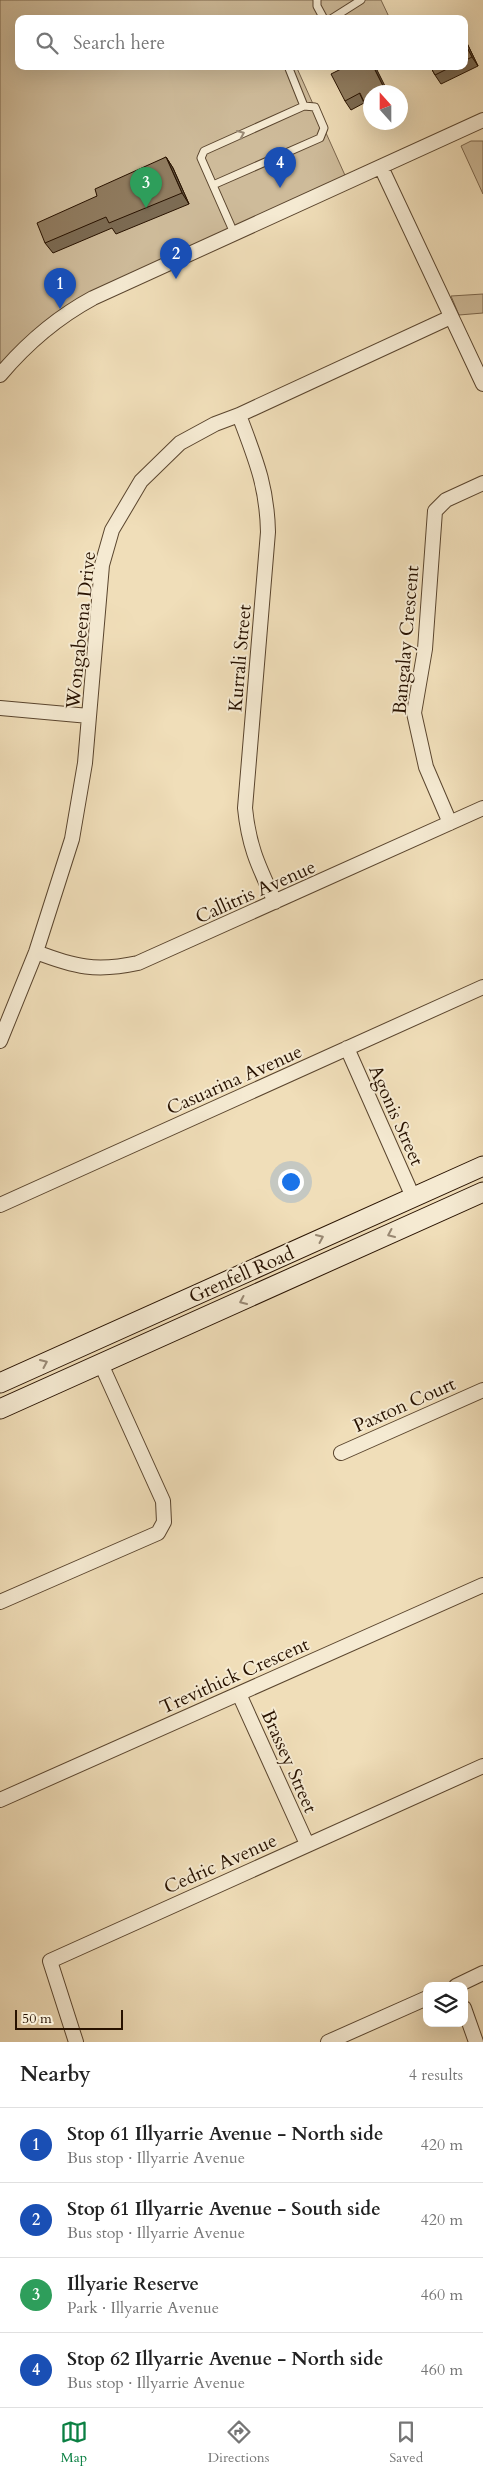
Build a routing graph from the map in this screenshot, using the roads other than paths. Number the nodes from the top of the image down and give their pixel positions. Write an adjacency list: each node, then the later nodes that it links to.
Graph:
1 (317, 0): 3 (lane)
2 (361, 0): 4 (lane)
3 (322, 15)
4 (337, 15)
5 (290, 70): 6 (lane)
6 (304, 106): 9 (lane, one-way to 6); 9 (lane)
7 (483, 120): 8 (street)
8 (381, 166): 10 (street); 11 (street)
9 (213, 185): 10 (lane)
10 (234, 233): 12 (street)
11 (451, 317): 13 (street); 14 (street, Wongabeena Drive)
12 (0, 375)
13 (483, 384)
14 (239, 415): 17 (street, Wongabeena Drive); 20 (street, Kurrali Street)
15 (483, 483): 19 (street, Bangalay Crescent)
16 (0, 708): 17 (street)
17 (89, 716): 21 (street, Wongabeena Drive)
18 (483, 808): 19 (street, Callitris Avenue)
19 (450, 823): 20 (street, Callitris Avenue)
20 (275, 902): 21 (street, Callitris Avenue)
21 (36, 952): 23 (street, Wongabeena Drive)
22 (483, 987): 24 (street, Casuarina Avenue)
23 (0, 1041)
24 (348, 1048): 27 (street, Agonis Street); 28 (street, Casuarina Avenue)
25 (483, 1166): 27 (main road, Grenfell Road)
26 (483, 1192): 29 (main road, Grenfell Road)
27 (413, 1197): 29 (main road); 30 (main road, Grenfell Road, one-way to 27)
28 (0, 1205)
29 (423, 1220): 31 (main road, Grenfell Road, one-way to 31)
30 (91, 1342): 31 (main road); 32 (main road, Grenfell Road, one-way to 30)
31 (101, 1364): 34 (main road, Grenfell Road); 37 (street)
32 (0, 1382)
33 (483, 1390): 35 (street, Paxton Court)
34 (0, 1409)
35 (341, 1453)
36 (483, 1585): 38 (street, Trevithick Crescent)
37 (0, 1602)
38 (239, 1694): 40 (street, Trevithick Crescent); 41 (street, Brassey Street)
39 (483, 1766): 41 (street, Cedric Avenue)
40 (0, 1800)
41 (307, 1844): 46 (street, Cedric Avenue)
42 (483, 1973): 43 (street)
43 (464, 1982)
44 (423, 2000): 47 (street)
45 (468, 2019): 48 (street)
46 (76, 2042)
47 (328, 2042)
48 (476, 2042)

